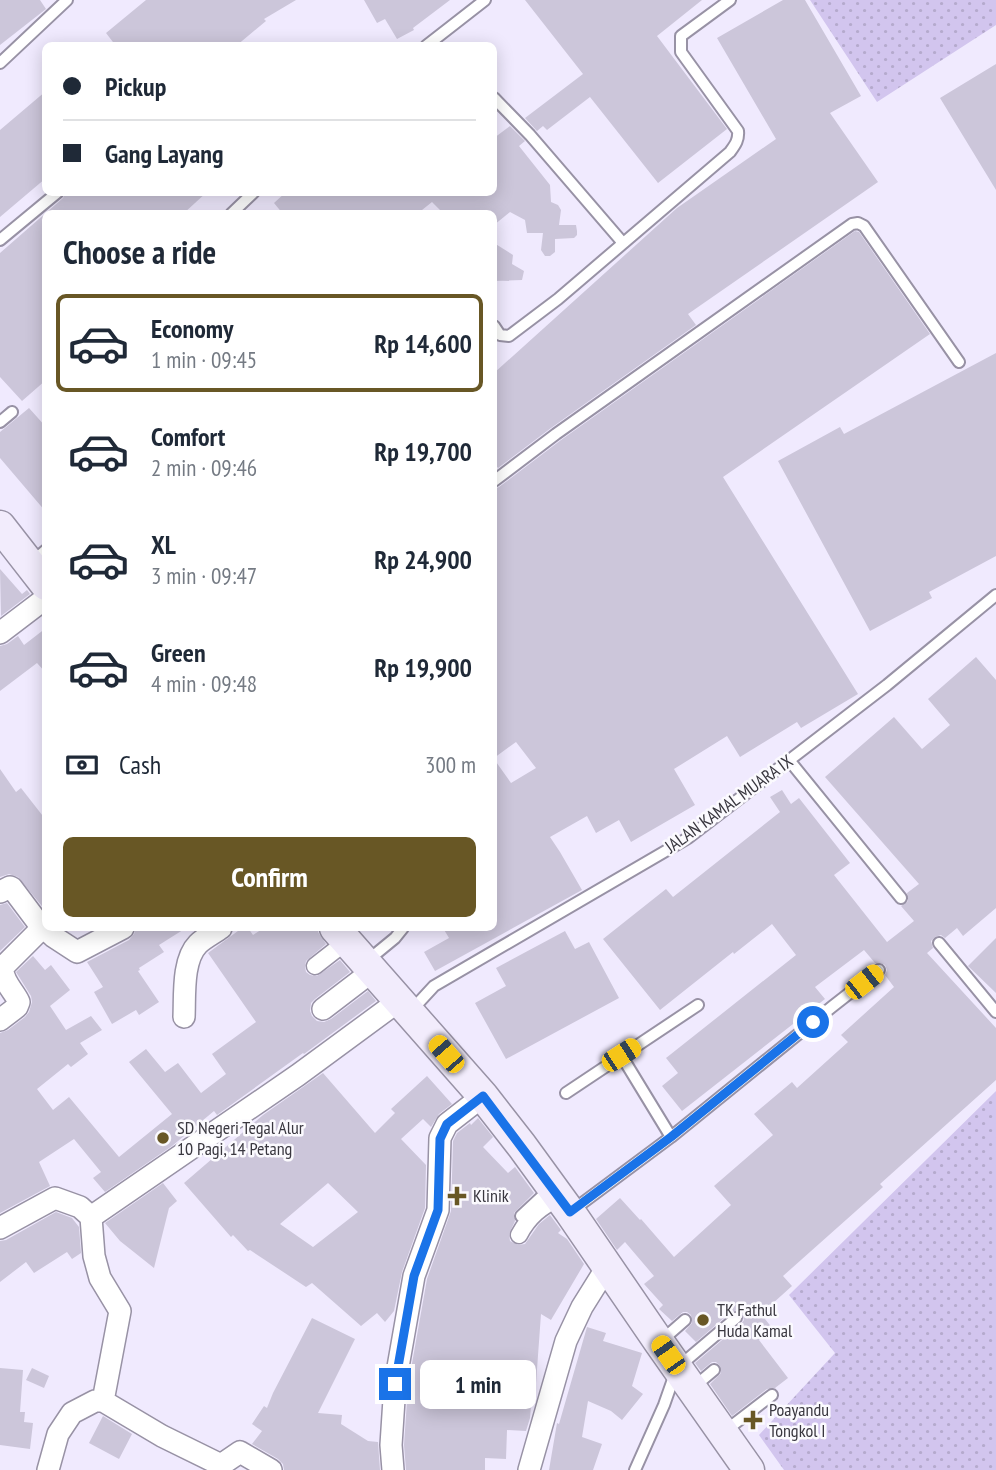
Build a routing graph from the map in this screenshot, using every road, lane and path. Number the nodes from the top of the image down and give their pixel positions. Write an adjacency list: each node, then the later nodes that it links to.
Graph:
1 (67, 0): 5 (lane)
2 (485, 0): 4 (lane)
3 (730, 0): 11 (lane)
4 (442, 41)
5 (0, 63)
6 (497, 101): 11 (lane)
7 (53, 196): 10 (lane)
8 (250, 196): 9 (lane)
9 (235, 210)
10 (0, 240)
11 (623, 243): 12 (lane)
12 (497, 330)
13 (959, 362): 16 (lane)
14 (12, 412): 15 (lane)
15 (0, 422)
16 (497, 479)
17 (0, 526): 18 (main road)
18 (40, 567)
19 (996, 595): 22 (lane, JALAN KAMAL MUARA IX)
20 (42, 601): 21 (street)
21 (0, 633)
22 (789, 761): 24 (lane); 36 (lane, JALAN KAMAL MUARA IX)
23 (0, 892): 25 (street)
24 (901, 898)
25 (42, 926)
26 (42, 928): 40 (street)
27 (47, 931): 28 (street)
28 (117, 931)
29 (217, 931): 39 (street)
30 (401, 931): 32 (lane)
31 (939, 943): 38 (lane)
32 (356, 950): 33 (street); 36 (main road); 37 (street)
33 (315, 966)
34 (879, 970): 44 (lane)
35 (698, 1005): 41 (lane)
36 (405, 1006): 43 (main road); 47 (street)
37 (323, 1009)
38 (996, 1012)
39 (184, 1017)
40 (0, 1020)
41 (621, 1055): 42 (lane); 44 (lane)
42 (566, 1093)
43 (483, 1096): 45 (main road); 60 (street)
44 (671, 1137): 45 (lane)
45 (561, 1198): 46 (lane); 49 (street); 50 (main road)
46 (521, 1216)
47 (91, 1217): 48 (street); 56 (street)
48 (0, 1228)
49 (519, 1235)
50 (607, 1267): 53 (main road); 61 (street)
51 (736, 1318): 54 (lane)
52 (685, 1320): 53 (lane)
53 (659, 1342): 54 (main road)
54 (694, 1376): 57 (main road); 62 (lane)
55 (772, 1395): 57 (lane)
56 (103, 1401): 58 (street); 59 (street)
57 (723, 1432): 63 (main road)
58 (48, 1470)
59 (271, 1470)
60 (393, 1470)
61 (529, 1470)
62 (635, 1470)
63 (749, 1470)

